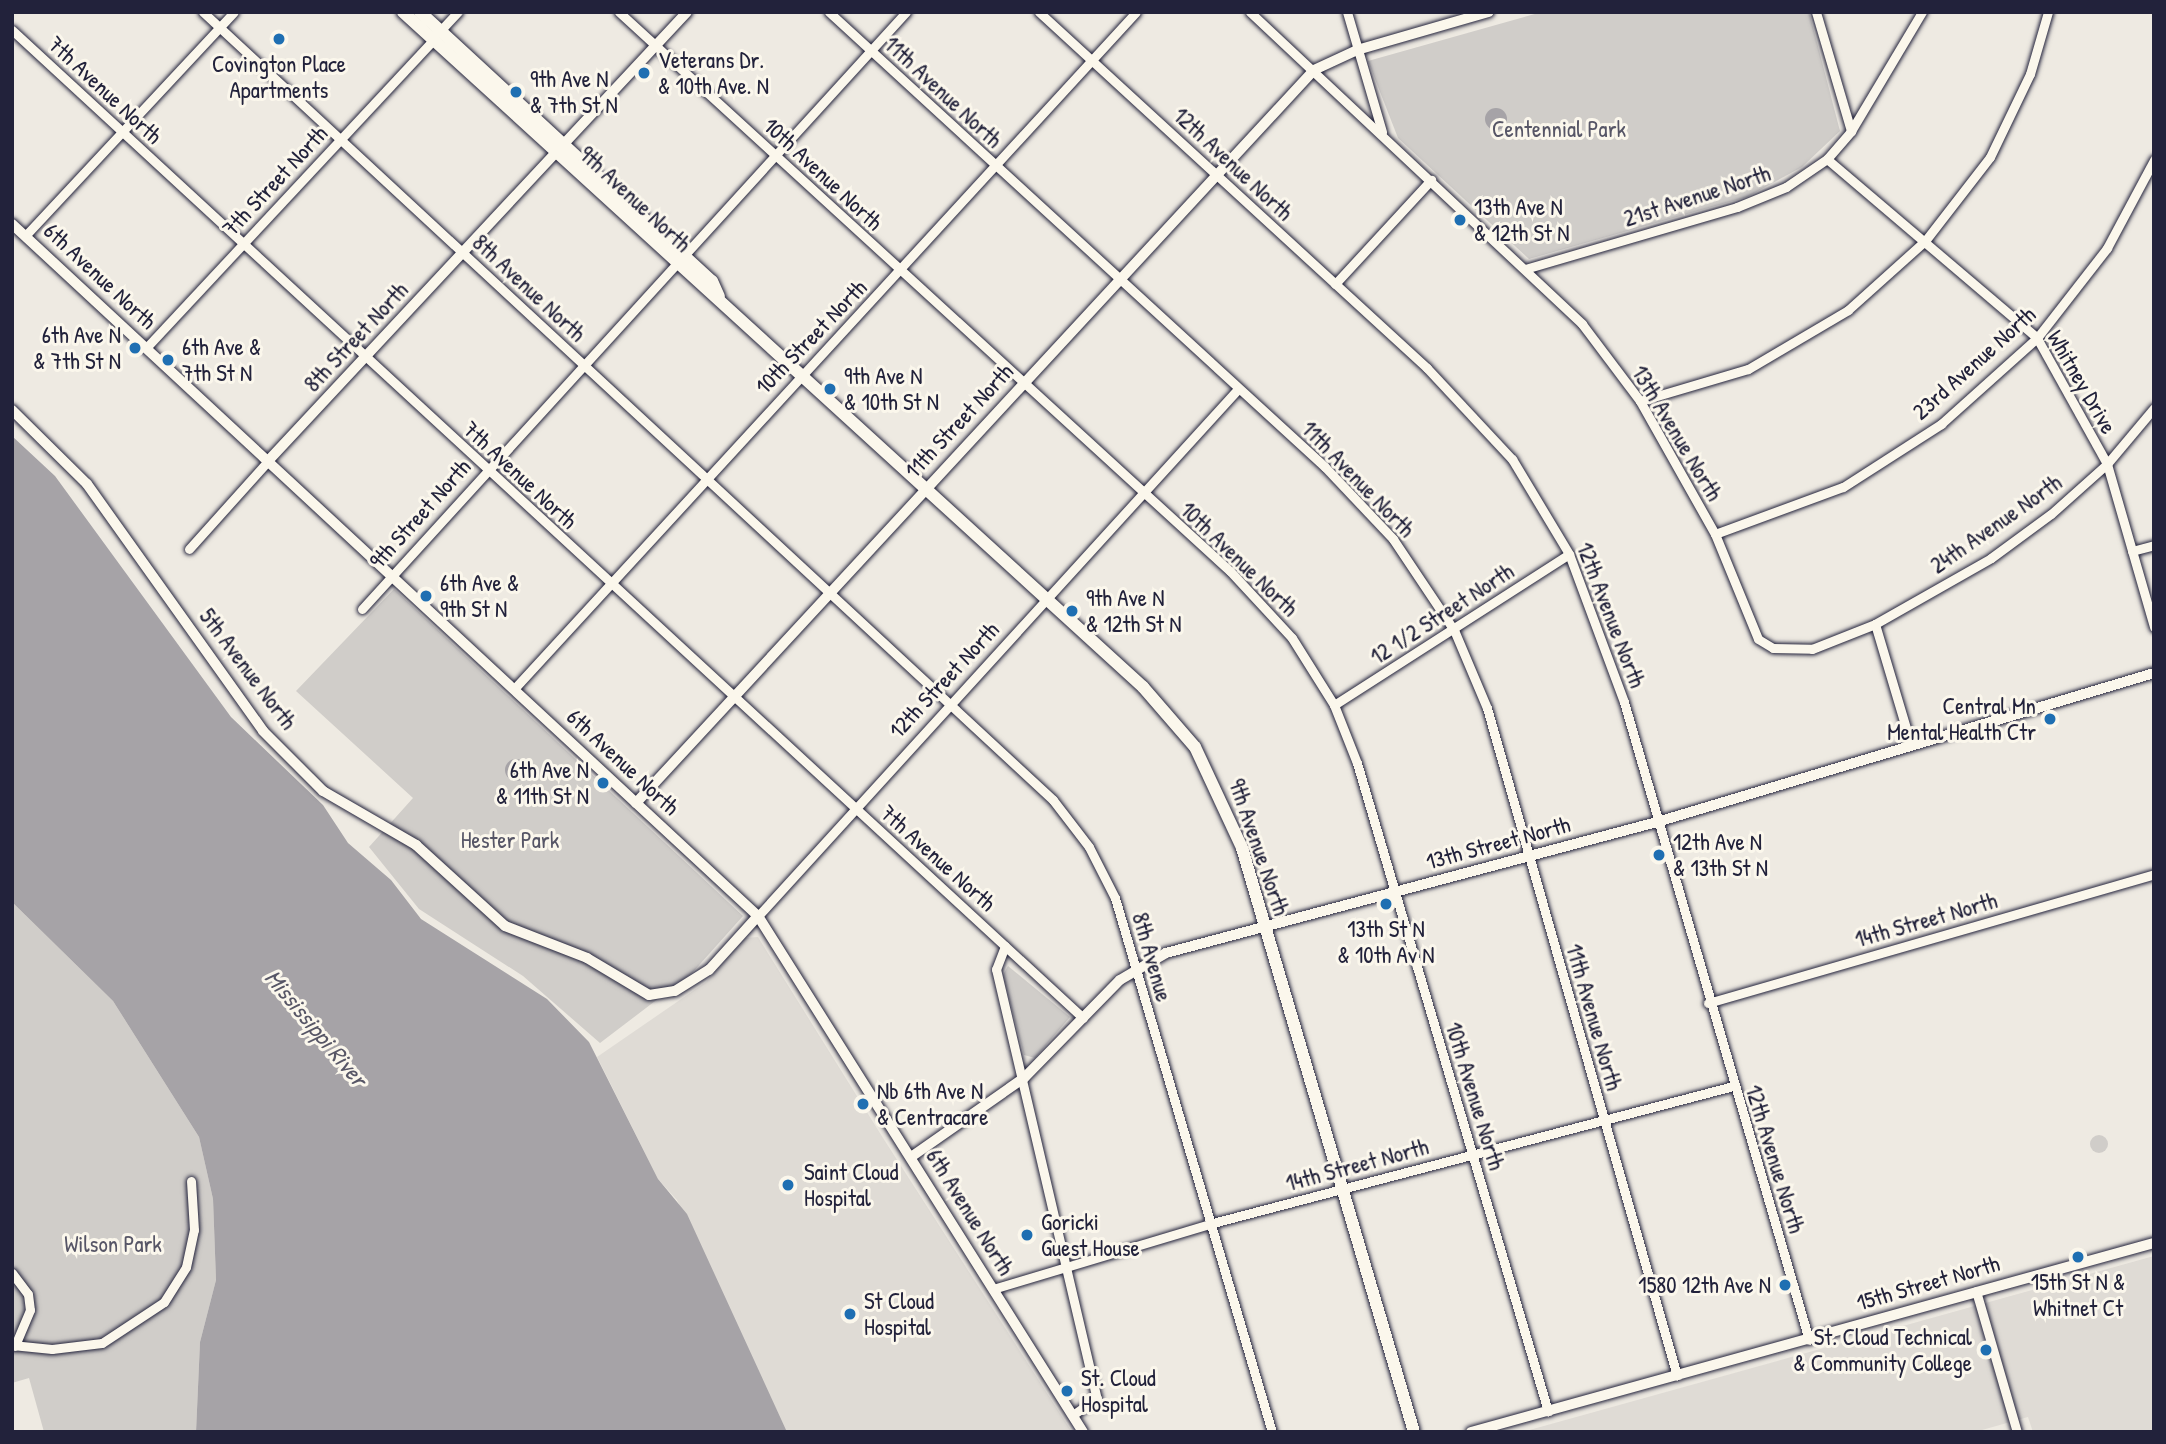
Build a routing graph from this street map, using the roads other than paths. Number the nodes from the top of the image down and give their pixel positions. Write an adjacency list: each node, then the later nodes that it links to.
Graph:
1 (204, 12): 18 (street, 8th Avenue North)
2 (234, 12): 18 (street)
3 (403, 12): 20 (main road, 9th Avenue North)
4 (420, 12): 20 (main road, 9th Avenue North)
5 (458, 12): 20 (street, 7th Street North)
6 (619, 12): 21 (street, 10th Avenue North)
7 (687, 12): 21 (street, 8th Street North)
8 (830, 12): 22 (street, 11th Avenue North)
9 (906, 12): 22 (street, 9th Street North)
10 (1039, 12): 24 (street, 12th Avenue North)
11 (1136, 12): 24 (street, 10th Street North)
12 (1250, 12): 25 (street, 13th Avenue North)
13 (1347, 12): 23 (street)
14 (1489, 12): 23 (street)
15 (1816, 12): 26 (street)
16 (1922, 12): 26 (street, 21st Avenue North)
17 (2048, 12): 39 (street)
18 (220, 27): 27 (street); 29 (street, 8th Avenue North)
19 (12, 30): 27 (street, 7th Avenue North)
20 (436, 35): 29 (street, 7th Street North); 30 (main road, 9th Avenue North)
21 (656, 46): 30 (street, 8th Street North); 31 (street, 10th Avenue North)
22 (871, 50): 31 (street, 9th Street North); 34 (street, 11th Avenue North)
23 (1357, 50): 25 (street); 28 (street)
24 (1092, 61): 34 (street, 10th Street North); 35 (street, 12th Avenue North)
25 (1314, 70): 28 (street, 13th Avenue North); 35 (street, 11th Street North)
26 (1851, 131): 32 (street, 21st Avenue North)
27 (122, 132): 38 (street); 40 (street, 7th Avenue North)
28 (1382, 134): 36 (street, 13th Avenue North)
29 (340, 139): 40 (street, 7th Street North); 41 (street, 8th Avenue North)
30 (559, 149): 41 (street, 8th Street North); 42 (main road, 9th Avenue North)
31 (777, 158): 42 (street, 9th Street North); 44 (street, 10th Avenue North)
32 (1827, 159): 39 (street, Whitney Drive); 43 (street, 21st Avenue North)
33 (2154, 160): 47 (street, 23rd Avenue North)
34 (996, 167): 44 (street, 10th Street North); 45 (street, 11th Avenue North)
35 (1216, 175): 45 (street, 11th Street North); 46 (street, 12th Avenue North)
36 (1431, 180): 43 (street, 13th Avenue North); 46 (street)
37 (12, 224): 38 (street, 6th Avenue North)
38 (25, 236): 48 (street, 6th Avenue North)
39 (1925, 241): 47 (street, Whitney Drive); 54 (street)
40 (243, 244): 48 (street, 7th Street North); 49 (street, 7th Avenue North)
41 (463, 253): 49 (street, 8th Street North); 50 (street, 8th Avenue North)
42 (679, 260): 50 (street, 9th Street North); 51 (main road, 9th Avenue North)
43 (1525, 269): 54 (street, 13th Avenue North)
44 (900, 271): 51 (street, 10th Street North); 52 (street, 10th Avenue North)
45 (1120, 280): 52 (street, 11th Street North); 53 (street, 11th Avenue North)
46 (1335, 284): 67 (street, 12th Avenue North)
47 (2037, 338): 58 (street, Whitney Drive); 63 (street, 23rd Avenue North)
48 (146, 348): 57 (street, 6th Avenue North)
49 (365, 358): 57 (street, 8th Street North); 59 (street, 7th Avenue North)
50 (584, 366): 59 (street, 9th Street North); 60 (street, 8th Avenue North)
51 (802, 372): 60 (street, 10th Street North); 61 (main road, 9th Avenue North)
52 (1023, 384): 61 (street, 11th Street North); 62 (street, 10th Avenue North)
53 (1238, 389): 62 (street, 12th Street North); 75 (street, 11th Avenue North)
54 (1640, 401): 63 (street, 13th Avenue North)
55 (2154, 408): 58 (street, 24th Avenue North)
56 (12, 410): 92 (street, 5th Avenue North)
57 (268, 461): 65 (street, 8th Street North); 68 (street, 6th Avenue North)
58 (2106, 464): 66 (street, Whitney Drive); 73 (street, 24th Avenue North)
59 (486, 470): 68 (street, 9th Street North); 69 (street, 7th Avenue North)
60 (706, 478): 69 (street, 10th Street North); 70 (street, 8th Avenue North)
61 (926, 488): 70 (street, 11th Street North); 71 (main road, 9th Avenue North)
62 (1144, 497): 71 (street, 12th Street North); 80 (street, 10th Avenue North)
63 (1715, 534): 73 (street, 13th Avenue North)
64 (2154, 545): 66 (street)
65 (189, 549)
66 (2132, 551): 74 (street, Whitney Drive)
67 (1569, 554): 75 (street, 12 1/2 Street North); 84 (street, 12th Avenue North)
68 (390, 575): 72 (street, 9th Street North); 77 (street, 6th Avenue North)
69 (609, 584): 77 (street, 10th Street North); 78 (street, 7th Avenue North)
70 (829, 592): 78 (street, 11th Street North); 79 (street, 8th Avenue)
71 (1049, 600): 79 (street, 12th Street North); 89 (main road, 9th Avenue North)
72 (362, 609)
73 (1875, 624): 81 (street)
74 (2154, 627)
75 (1454, 630): 80 (street, 12 1/2 Street North); 85 (street, 11th Avenue North)
76 (2154, 673): 81 (street, 13th Street North)
77 (514, 689): 82 (street, 6th Avenue North)
78 (733, 698): 82 (street, 11th Street North); 83 (street, 7th Avenue North)
79 (951, 705): 83 (street, 12th Street North); 91 (street, 8th Avenue)
80 (1334, 705): 87 (street, 10th Avenue North)
81 (1910, 745): 84 (street, 13th Street North)
82 (636, 803): 88 (street, 6th Avenue North)
83 (853, 807): 88 (street, 12th Street North); 90 (street, 7th Avenue North)
84 (1657, 822): 85 (street, 13th Street North); 93 (street, 12th Avenue North)
85 (1529, 857): 87 (street, 13th Street North); 97 (street, 11th Avenue North)
86 (2154, 874): 93 (street, 14th Street North)
87 (1392, 892): 89 (street, 13th Street North); 98 (street, 10th Avenue North)
88 (758, 916): 92 (street, 12th Street North); 99 (street, 6th Avenue North)
89 (1264, 926): 91 (street, 13th Street North); 101 (main road, 9th Avenue North)
90 (1005, 946): 94 (street, 7th Avenue North); 95 (street)
91 (1135, 968): 94 (street, 13th Street North); 102 (street, 8th Avenue)
92 (675, 991)
93 (1708, 1003): 96 (street, 12th Avenue North)
94 (1083, 1018): 95 (street, 13th Street North)
95 (1024, 1078): 99 (street, 13th Street North); 104 (street)
96 (1733, 1086): 97 (street, 14th Street North); 108 (street, 12th Avenue North)
97 (1603, 1121): 98 (street, 14th Street North); 110 (street, 11th Avenue North)
98 (1473, 1154): 101 (street, 14th Street North); 111 (street, 10th Avenue North)
99 (911, 1157): 106 (street, 6th Avenue North)
100 (191, 1181): 109 (street)
101 (1342, 1190): 102 (street, 14th Street North); 115 (main road, 9th Avenue North)
102 (1209, 1224): 104 (street, 14th Street North); 114 (street, 8th Avenue)
103 (2154, 1243): 107 (street, 15th Street North)
104 (1066, 1267): 106 (street, 14th Street North); 112 (street)
105 (12, 1273): 109 (street)
106 (993, 1289): 112 (street, 6th Avenue North)
107 (1976, 1291): 108 (street, 15th Street North); 117 (street)
108 (1809, 1340): 110 (street, 15th Street North)
109 (14, 1345)
110 (1677, 1376): 111 (street, 15th Street North)
111 (1548, 1411): 116 (street, 15th Street North)
112 (1073, 1415): 113 (street, 6th Avenue North)
113 (1083, 1432)
114 (1272, 1432)
115 (1413, 1432)
116 (1471, 1432)
117 (2017, 1432)

